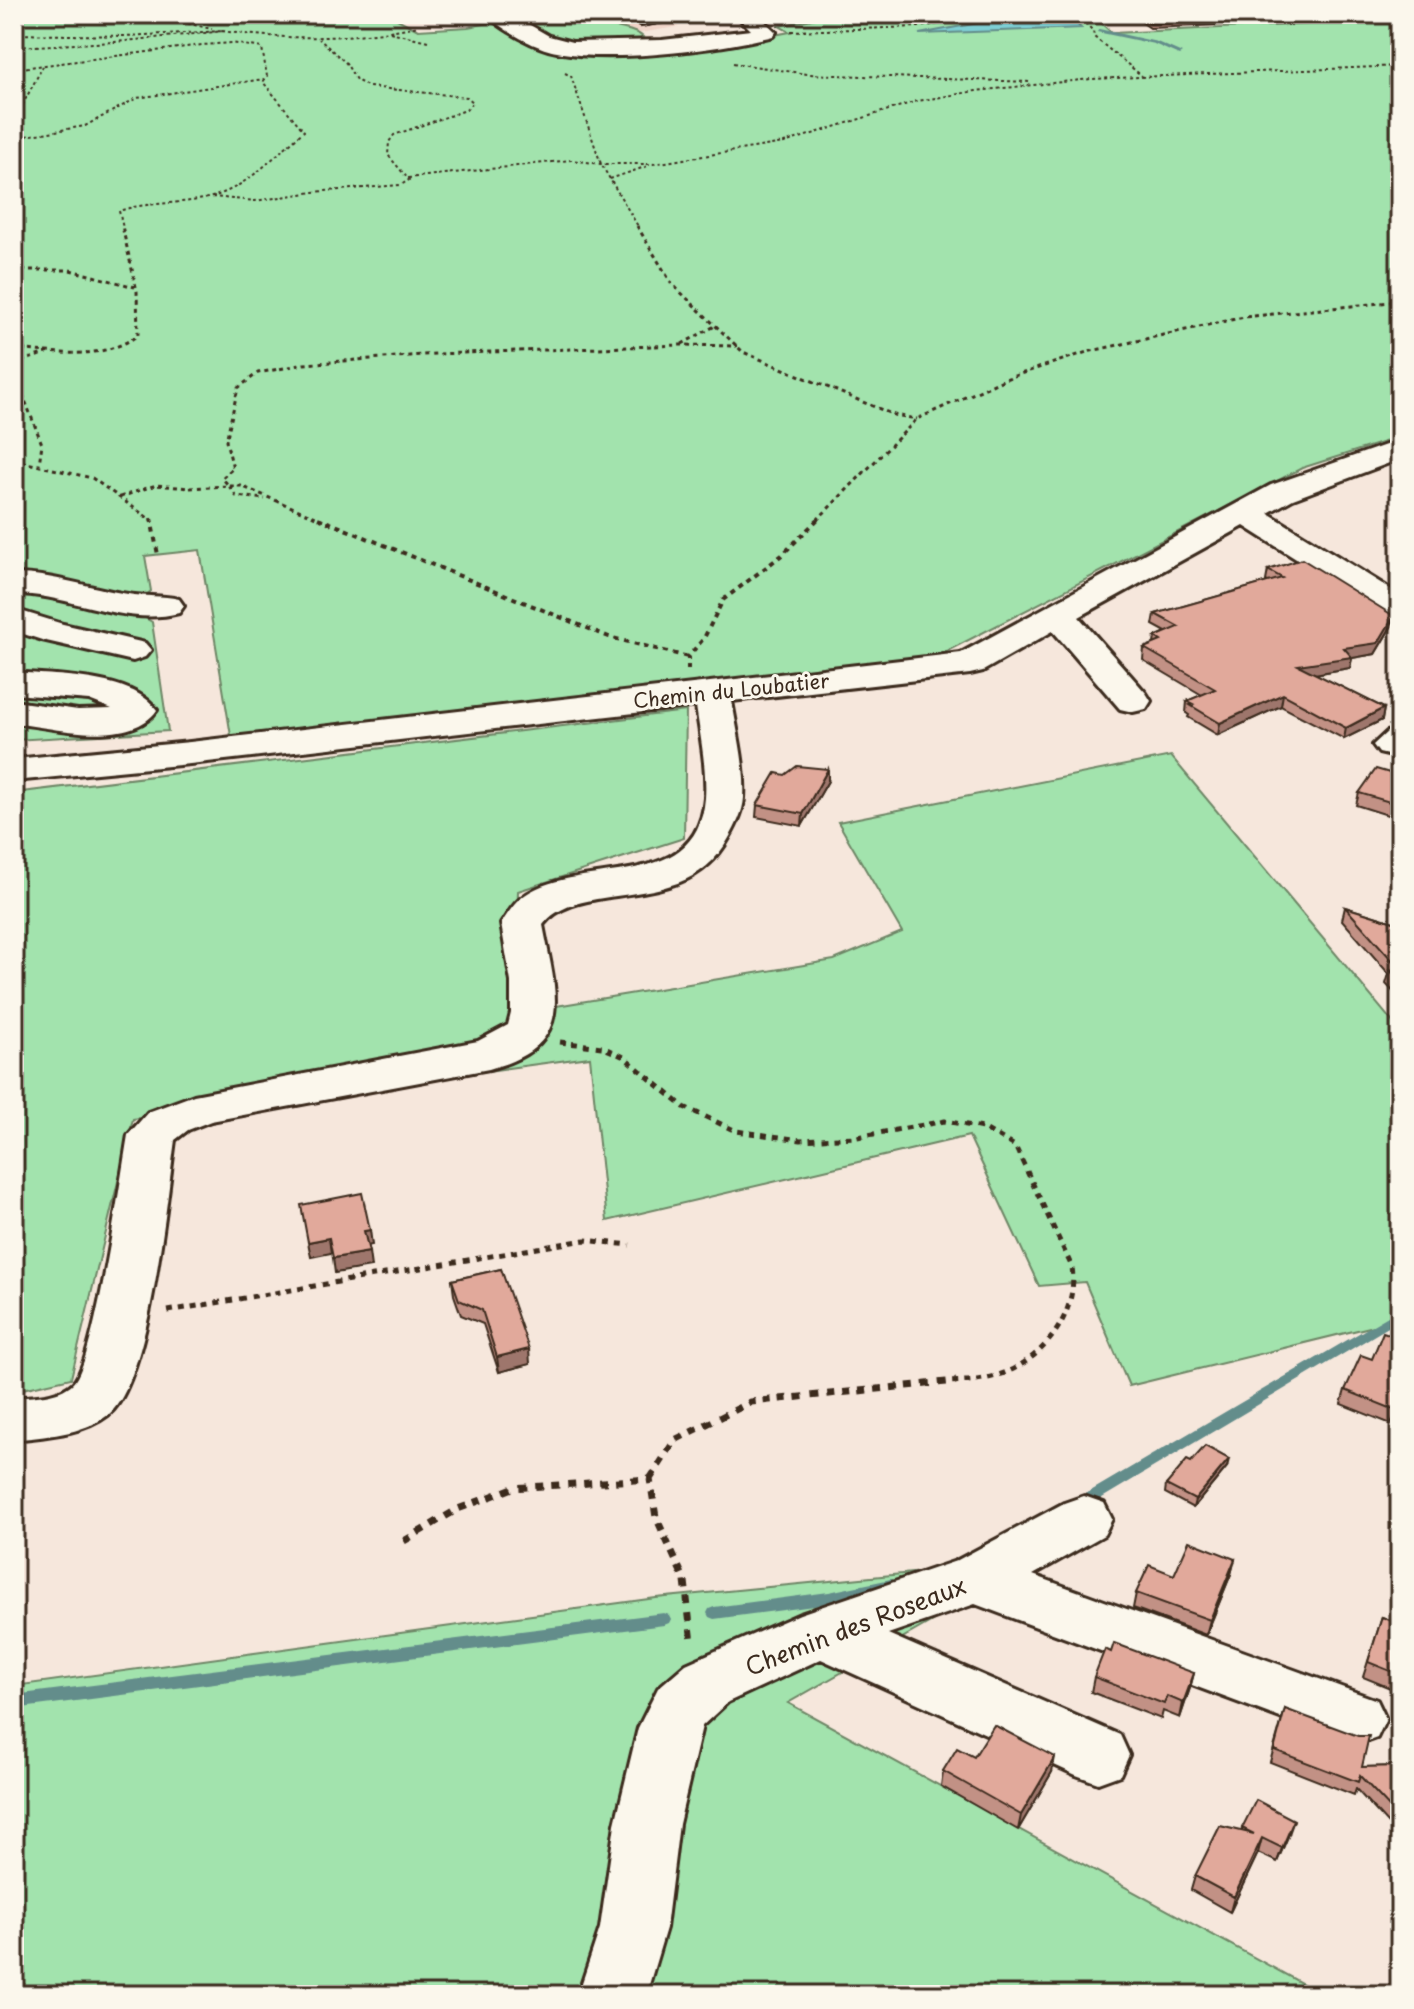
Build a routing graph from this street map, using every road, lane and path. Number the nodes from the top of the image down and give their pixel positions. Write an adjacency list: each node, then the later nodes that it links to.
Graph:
1 (147, 14): 8 (path)
2 (497, 14): 11 (street)
3 (998, 14): 5 (path)
4 (1077, 14): 19 (path)
5 (754, 21): 7 (street); 11 (street)
6 (418, 26): 9 (path)
7 (699, 27)
8 (224, 31): 10 (path); 12 (path); 14 (path)
9 (390, 32): 12 (path); 13 (path)
10 (14, 34)
11 (740, 38): 21 (path)
12 (319, 39): 26 (path)
13 (428, 41)
14 (14, 47)
15 (43, 65): 17 (path); 20 (path); 22 (path)
16 (1400, 66): 19 (path)
17 (14, 69)
18 (558, 69): 24 (path)
19 (1144, 76): 21 (path)
20 (265, 79): 23 (path); 28 (path)
21 (1043, 84): 25 (path)
22 (14, 121)
23 (14, 138)
24 (601, 164): 25 (path); 26 (path); 27 (path)
25 (653, 164): 27 (path)
26 (408, 178): 28 (path)
27 (610, 179): 32 (path)
28 (207, 196): 30 (path)
29 (14, 270): 30 (path)
30 (135, 287): 36 (path)
31 (1400, 301): 39 (path)
32 (715, 326): 33 (path); 34 (path)
33 (681, 345): 34 (path); 43 (path)
34 (737, 346): 39 (path)
35 (14, 349): 36 (path)
36 (53, 350): 37 (path)
37 (14, 364)
38 (14, 372): 42 (path)
39 (917, 419): 56 (path)
40 (1400, 449): 48 (street, Chemin du Loubatier)
41 (14, 460): 42 (path)
42 (39, 464): 46 (path)
43 (222, 478): 44 (path); 45 (path)
44 (210, 485): 45 (path); 46 (path)
45 (229, 486): 47 (path); 47 (path)
46 (119, 497): 49 (path)
47 (270, 499): 56 (path)
48 (1245, 512): 52 (street); 53 (street, Chemin du Loubatier)
49 (158, 555)
50 (14, 584): 51 (street)
51 (167, 606)
52 (1400, 610)
53 (1057, 614): 56 (street, Chemin du Loubatier); 58 (street)
54 (14, 619): 55 (street)
55 (14, 655)
56 (696, 681): 60 (street, Chemin du Loubatier); 61 (street)
57 (14, 683): 59 (street)
58 (1133, 701)
59 (14, 712)
60 (14, 770)
61 (523, 1036): 63 (street); 65 (path)
62 (630, 1245): 63 (path)
63 (119, 1319): 64 (street)
64 (14, 1419)
65 (650, 1479): 67 (path); 70 (path)
66 (1084, 1519): 68 (street, Chemin des Roseaux)
67 (404, 1541)
68 (976, 1579): 69 (street, Chemin des Roseaux); 71 (street)
69 (821, 1632): 70 (street, Chemin des Roseaux); 72 (street)
70 (680, 1707): 73 (street, Chemin des Roseaux)
71 (1355, 1719)
72 (1098, 1755)
73 (612, 1995)

